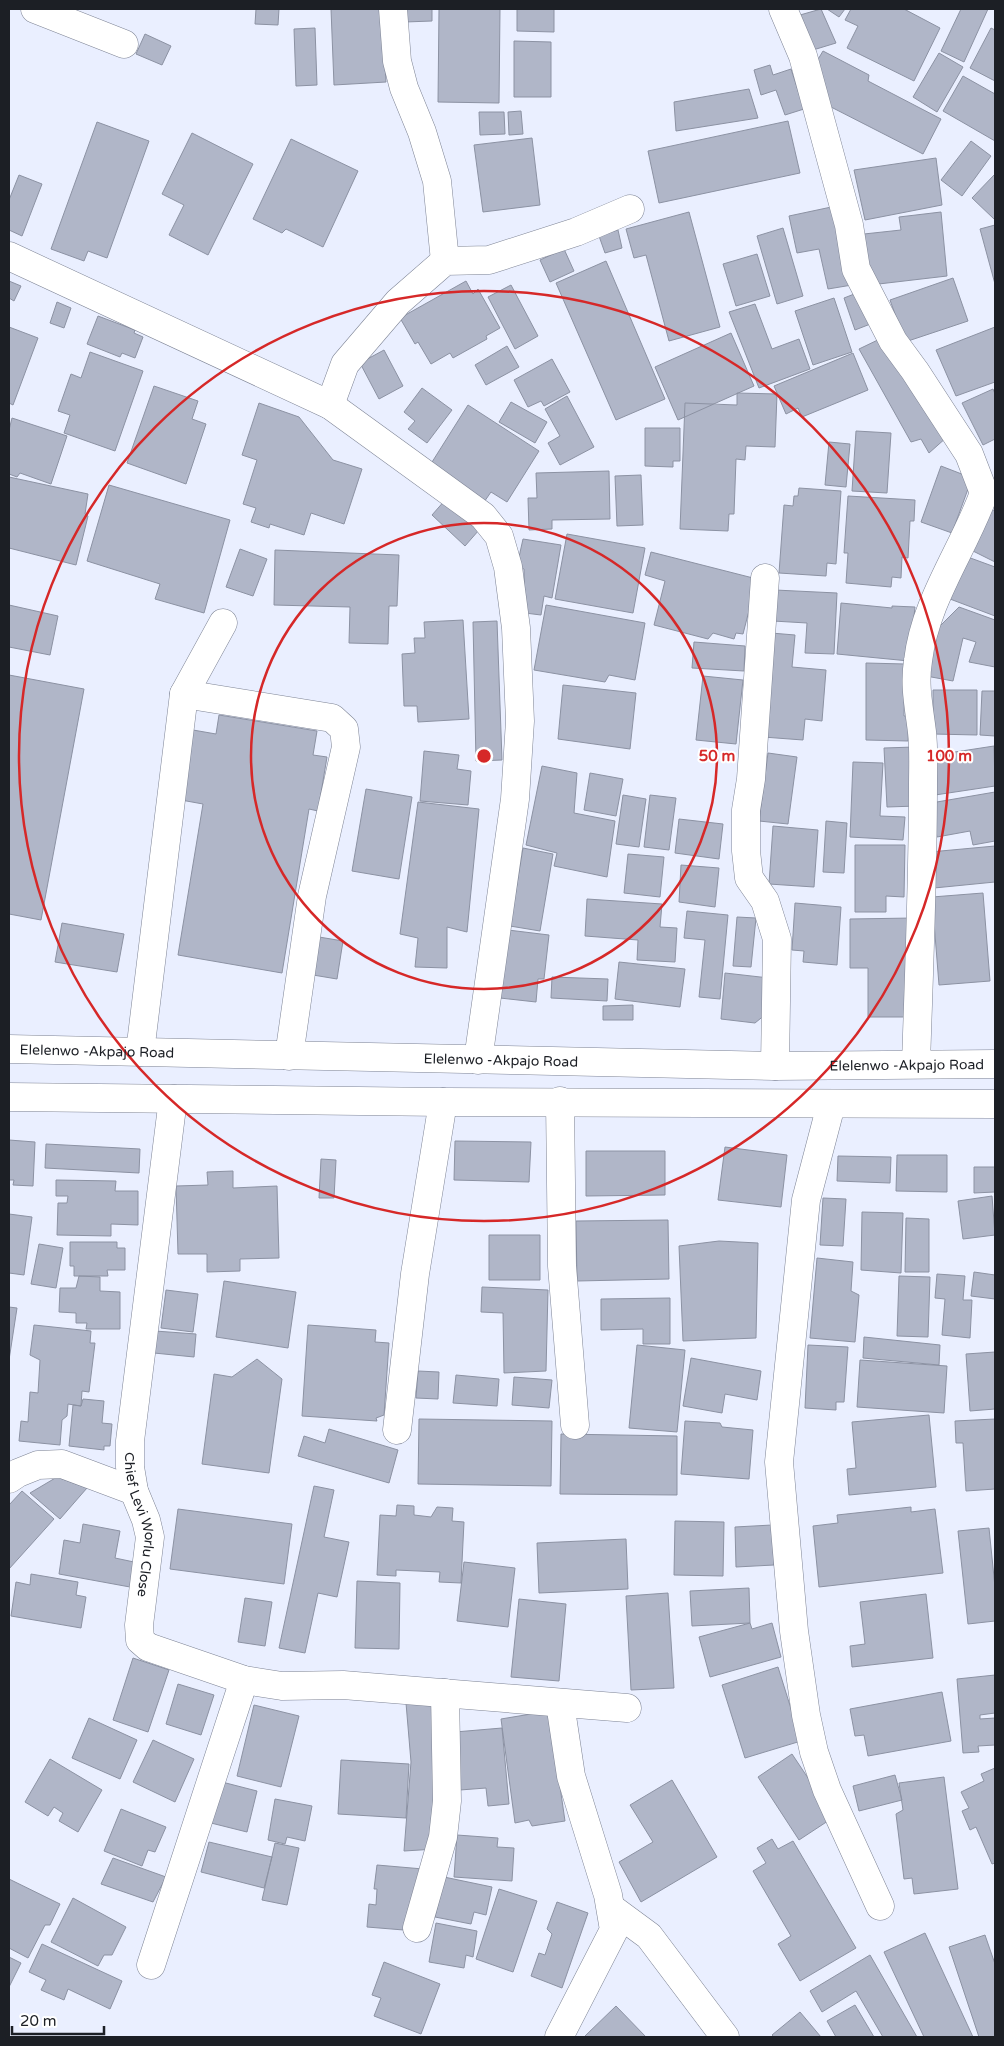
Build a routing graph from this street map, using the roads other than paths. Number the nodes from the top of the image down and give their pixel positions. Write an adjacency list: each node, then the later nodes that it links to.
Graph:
1 (35, 9): 4 (street)
2 (393, 9): 7 (street)
3 (783, 9): 16 (street)
4 (124, 44)
5 (630, 209): 7 (street)
6 (9, 256): 8 (street)
7 (445, 261): 8 (street)
8 (330, 405): 15 (street)
9 (766, 578): 18 (street)
10 (224, 623): 11 (street)
11 (184, 694): 13 (street); 14 (street)
12 (9, 1049): 13 (street, Elelenwo -Akpajo Road)
13 (140, 1052): 14 (street, Elelenwo -Akpajo Road)
14 (289, 1056): 15 (street, Elelenwo -Akpajo Road)
15 (478, 1060): 18 (street, Elelenwo -Akpajo Road)
16 (916, 1064): 17 (street, Elelenwo -Akpajo Road); 18 (street, Elelenwo -Akpajo Road)
17 (995, 1064)
18 (775, 1066)
19 (9, 1097): 20 (street)
20 (173, 1099): 22 (street); 28 (street, Chief Levi Worlu Close)
21 (560, 1101): 22 (street); 23 (street); 25 (street)
22 (443, 1102): 26 (street)
23 (831, 1104): 24 (street); 33 (street)
24 (995, 1104)
25 (574, 1425)
26 (397, 1430)
27 (9, 1479): 28 (street)
28 (134, 1491): 29 (street, Chief Levi Worlu Close)
29 (244, 1680): 30 (street, Chief Levi Worlu Close); 36 (street)
30 (445, 1693): 31 (street, Chief Levi Worlu Close); 35 (street)
31 (560, 1702): 32 (street, Chief Levi Worlu Close); 34 (street)
32 (628, 1708)
33 (880, 1906)
34 (611, 1908): 37 (street); 38 (street)
35 (417, 1928)
36 (151, 1965)
37 (559, 2037)
38 (725, 2037)

